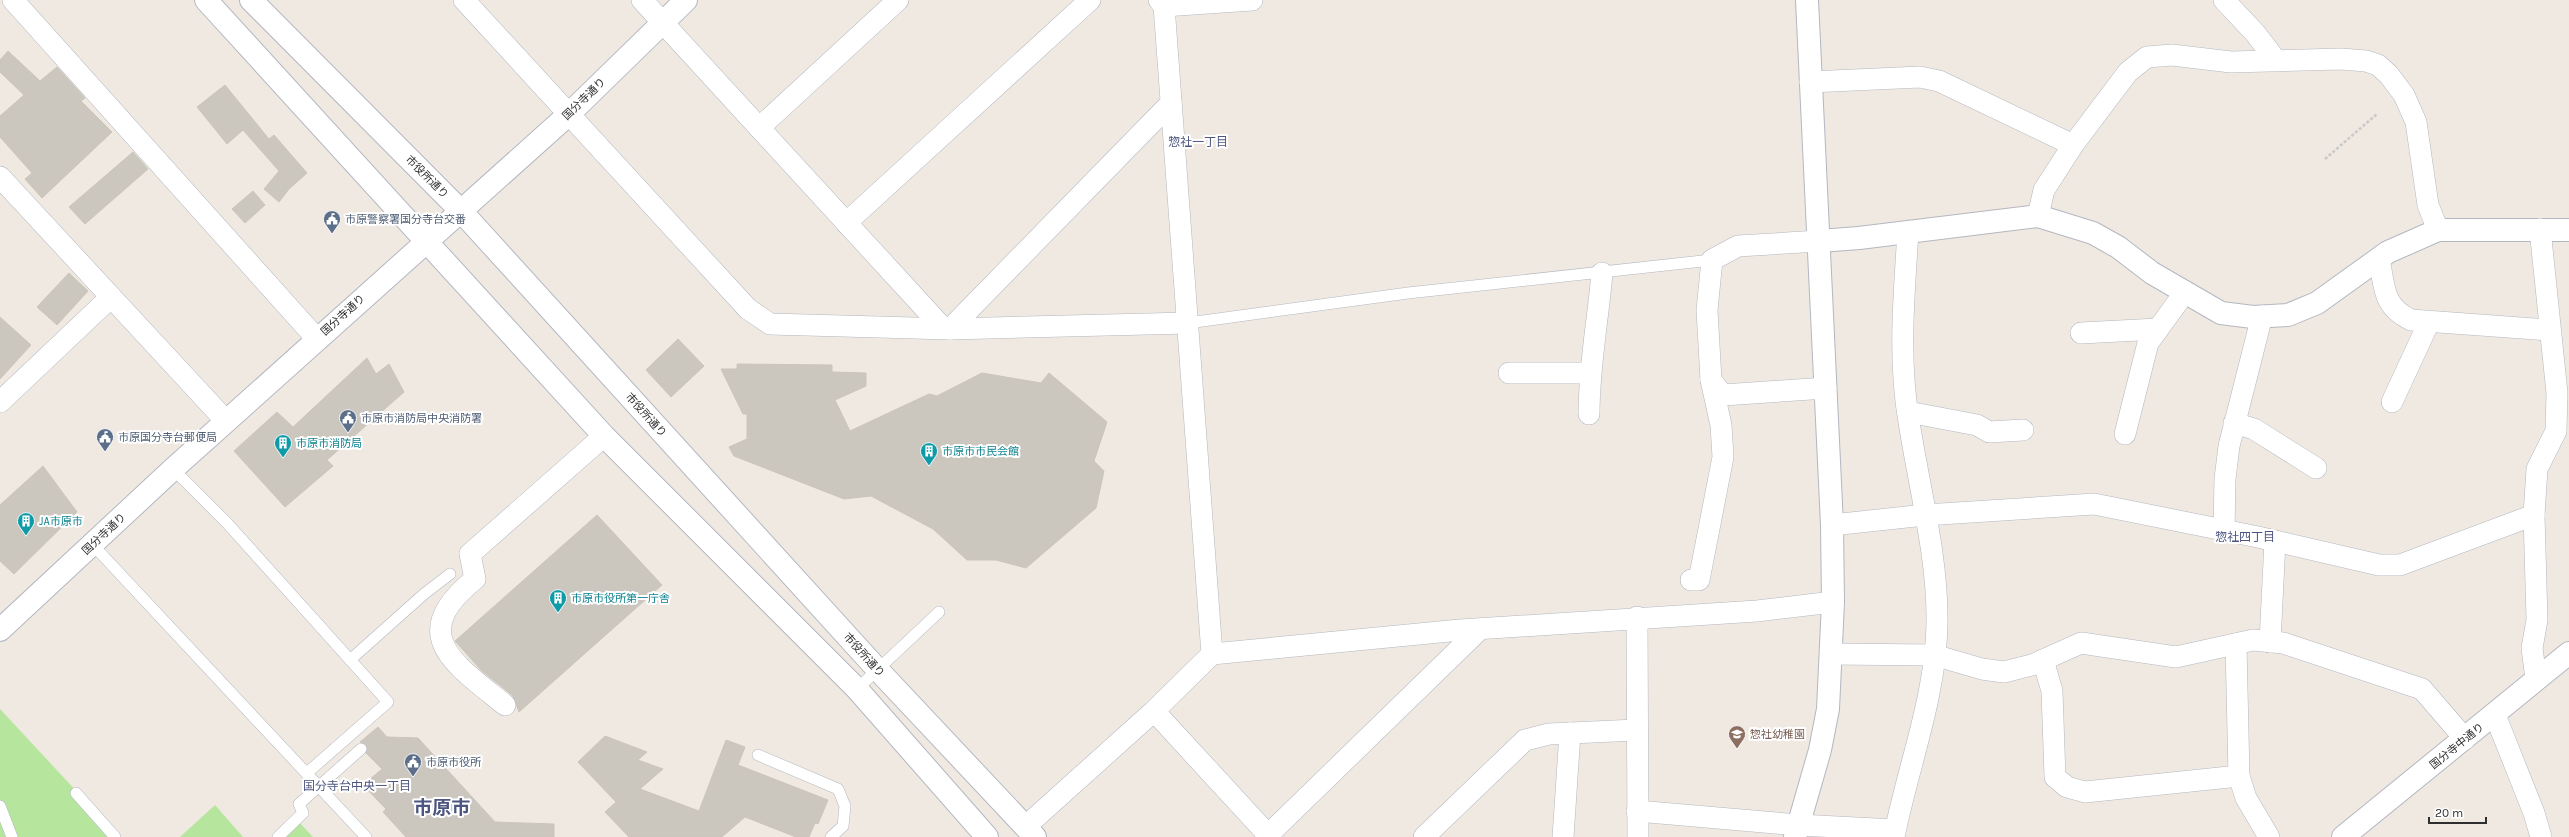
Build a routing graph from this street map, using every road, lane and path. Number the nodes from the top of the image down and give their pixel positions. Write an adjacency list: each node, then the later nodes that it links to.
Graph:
1 (13, 0): 44 (street)
2 (206, 0): 30 (street)
3 (251, 0): 23 (street, 市役所通り)
4 (464, 0): 18 (street)
5 (642, 0): 13 (street)
6 (686, 0): 13 (street, 国分寺通り)
7 (898, 0): 19 (street)
8 (1090, 0): 25 (street)
9 (1252, 0): 12 (street)
10 (1807, 0): 15 (street)
11 (2224, 0): 14 (street)
12 (1162, 3): 16 (street)
13 (662, 23): 18 (street, 国分寺通り); 19 (street)
14 (2274, 59): 20 (street); 27 (street)
15 (1810, 82): 20 (street); 31 (street)
16 (1171, 103): 39 (street); 40 (street)
17 (2376, 114): 21 (path)
18 (568, 115): 23 (street, 国分寺通り); 40 (street)
19 (759, 128): 25 (street)
20 (2073, 145): 24 (street)
21 (2325, 159)
22 (4, 191): 36 (street)
23 (460, 210): 30 (street, 国分寺通り); 81 (street, 市役所通り)
24 (2038, 216): 29 (street); 35 (street)
25 (846, 222): 40 (street)
26 (2540, 229): 27 (street); 28 (street); 42 (street)
27 (2438, 230): 32 (street)
28 (2569, 230)
29 (1908, 232): 31 (street); 51 (street)
30 (426, 241): 44 (street, 国分寺通り); 57 (street)
31 (1819, 241): 33 (street); 48 (street)
32 (2379, 258): 37 (street); 38 (street)
33 (1712, 260): 34 (lane); 47 (street)
34 (1602, 273): 39 (lane); 46 (street)
35 (2185, 292): 37 (street); 41 (street)
36 (111, 297): 49 (street); 53 (street)
37 (2262, 316): 54 (street)
38 (2429, 322): 42 (street); 50 (street)
39 (1188, 323): 40 (street); 76 (street)
40 (947, 329)
41 (2158, 329): 43 (street); 56 (street)
42 (2550, 330): 61 (street)
43 (2081, 333)
44 (317, 339): 53 (street, 国分寺通り)
45 (1509, 373): 46 (street)
46 (1590, 373): 52 (street)
47 (1711, 380): 48 (street); 67 (street)
48 (1826, 388): 62 (street)
49 (0, 402)
50 (2392, 402)
51 (1908, 412): 55 (street); 60 (street)
52 (1589, 414)
53 (226, 421): 59 (street, 国分寺通り)
54 (2234, 423): 58 (street); 63 (street)
55 (2023, 430)
56 (2125, 434)
57 (604, 436): 83 (street); 84 (street)
58 (2316, 468)
59 (173, 470): 65 (street, 国分寺通り); 79 (lane)
60 (1925, 515): 62 (street); 63 (street); 78 (street)
61 (2534, 515): 64 (street); 82 (street)
62 (1832, 525): 68 (street)
63 (2224, 530): 64 (street)
64 (2275, 541): 73 (street)
65 (94, 545): 72 (street, 国分寺通り); 92 (lane)
66 (450, 574): 79 (lane)
67 (1691, 580)
68 (1833, 602): 70 (street); 77 (street)
69 (939, 612): 81 (lane)
70 (1637, 617): 71 (street); 87 (street)
71 (1480, 629): 76 (street); 101 (street)
72 (0, 630)
73 (2270, 642): 74 (street); 89 (street)
74 (2236, 644): 80 (street); 93 (street)
75 (2569, 653): 82 (street, 国分寺中通り)
76 (1212, 654): 85 (street)
77 (1831, 654): 78 (street); 98 (street)
78 (1934, 655): 80 (street); 100 (street)
79 (350, 660): 92 (lane)
80 (2043, 660): 93 (street)
81 (878, 670): 83 (lane); 99 (street, 市役所通り)
82 (2536, 679): 86 (street, 国分寺中通り)
83 (857, 689): 107 (street)
84 (505, 705)
85 (1154, 711): 99 (street); 101 (street)
86 (2495, 715): 89 (street, 国分寺中通り); 113 (street)
87 (1636, 730): 88 (street); 97 (street)
88 (1570, 733): 108 (street); 109 (street)
89 (2465, 739): 112 (street, 国分寺中通り)
90 (361, 749): 94 (lane)
91 (758, 754): 106 (lane)
92 (308, 772): 94 (lane)
93 (2239, 776): 111 (street)
94 (320, 786): 104 (lane); 105 (lane)
95 (76, 793): 103 (lane)
96 (0, 806): 102 (lane)
97 (1638, 811): 98 (street); 110 (street)
98 (1797, 831): 100 (street)
99 (1030, 832)
100 (1894, 833)
101 (1269, 836)
102 (12, 837)
103 (115, 837)
104 (278, 837)
105 (366, 837)
106 (831, 837)
107 (987, 837)
108 (1424, 837)
109 (1564, 837)
110 (1638, 837)
111 (2269, 837)
112 (2343, 837)
113 (2541, 837)

